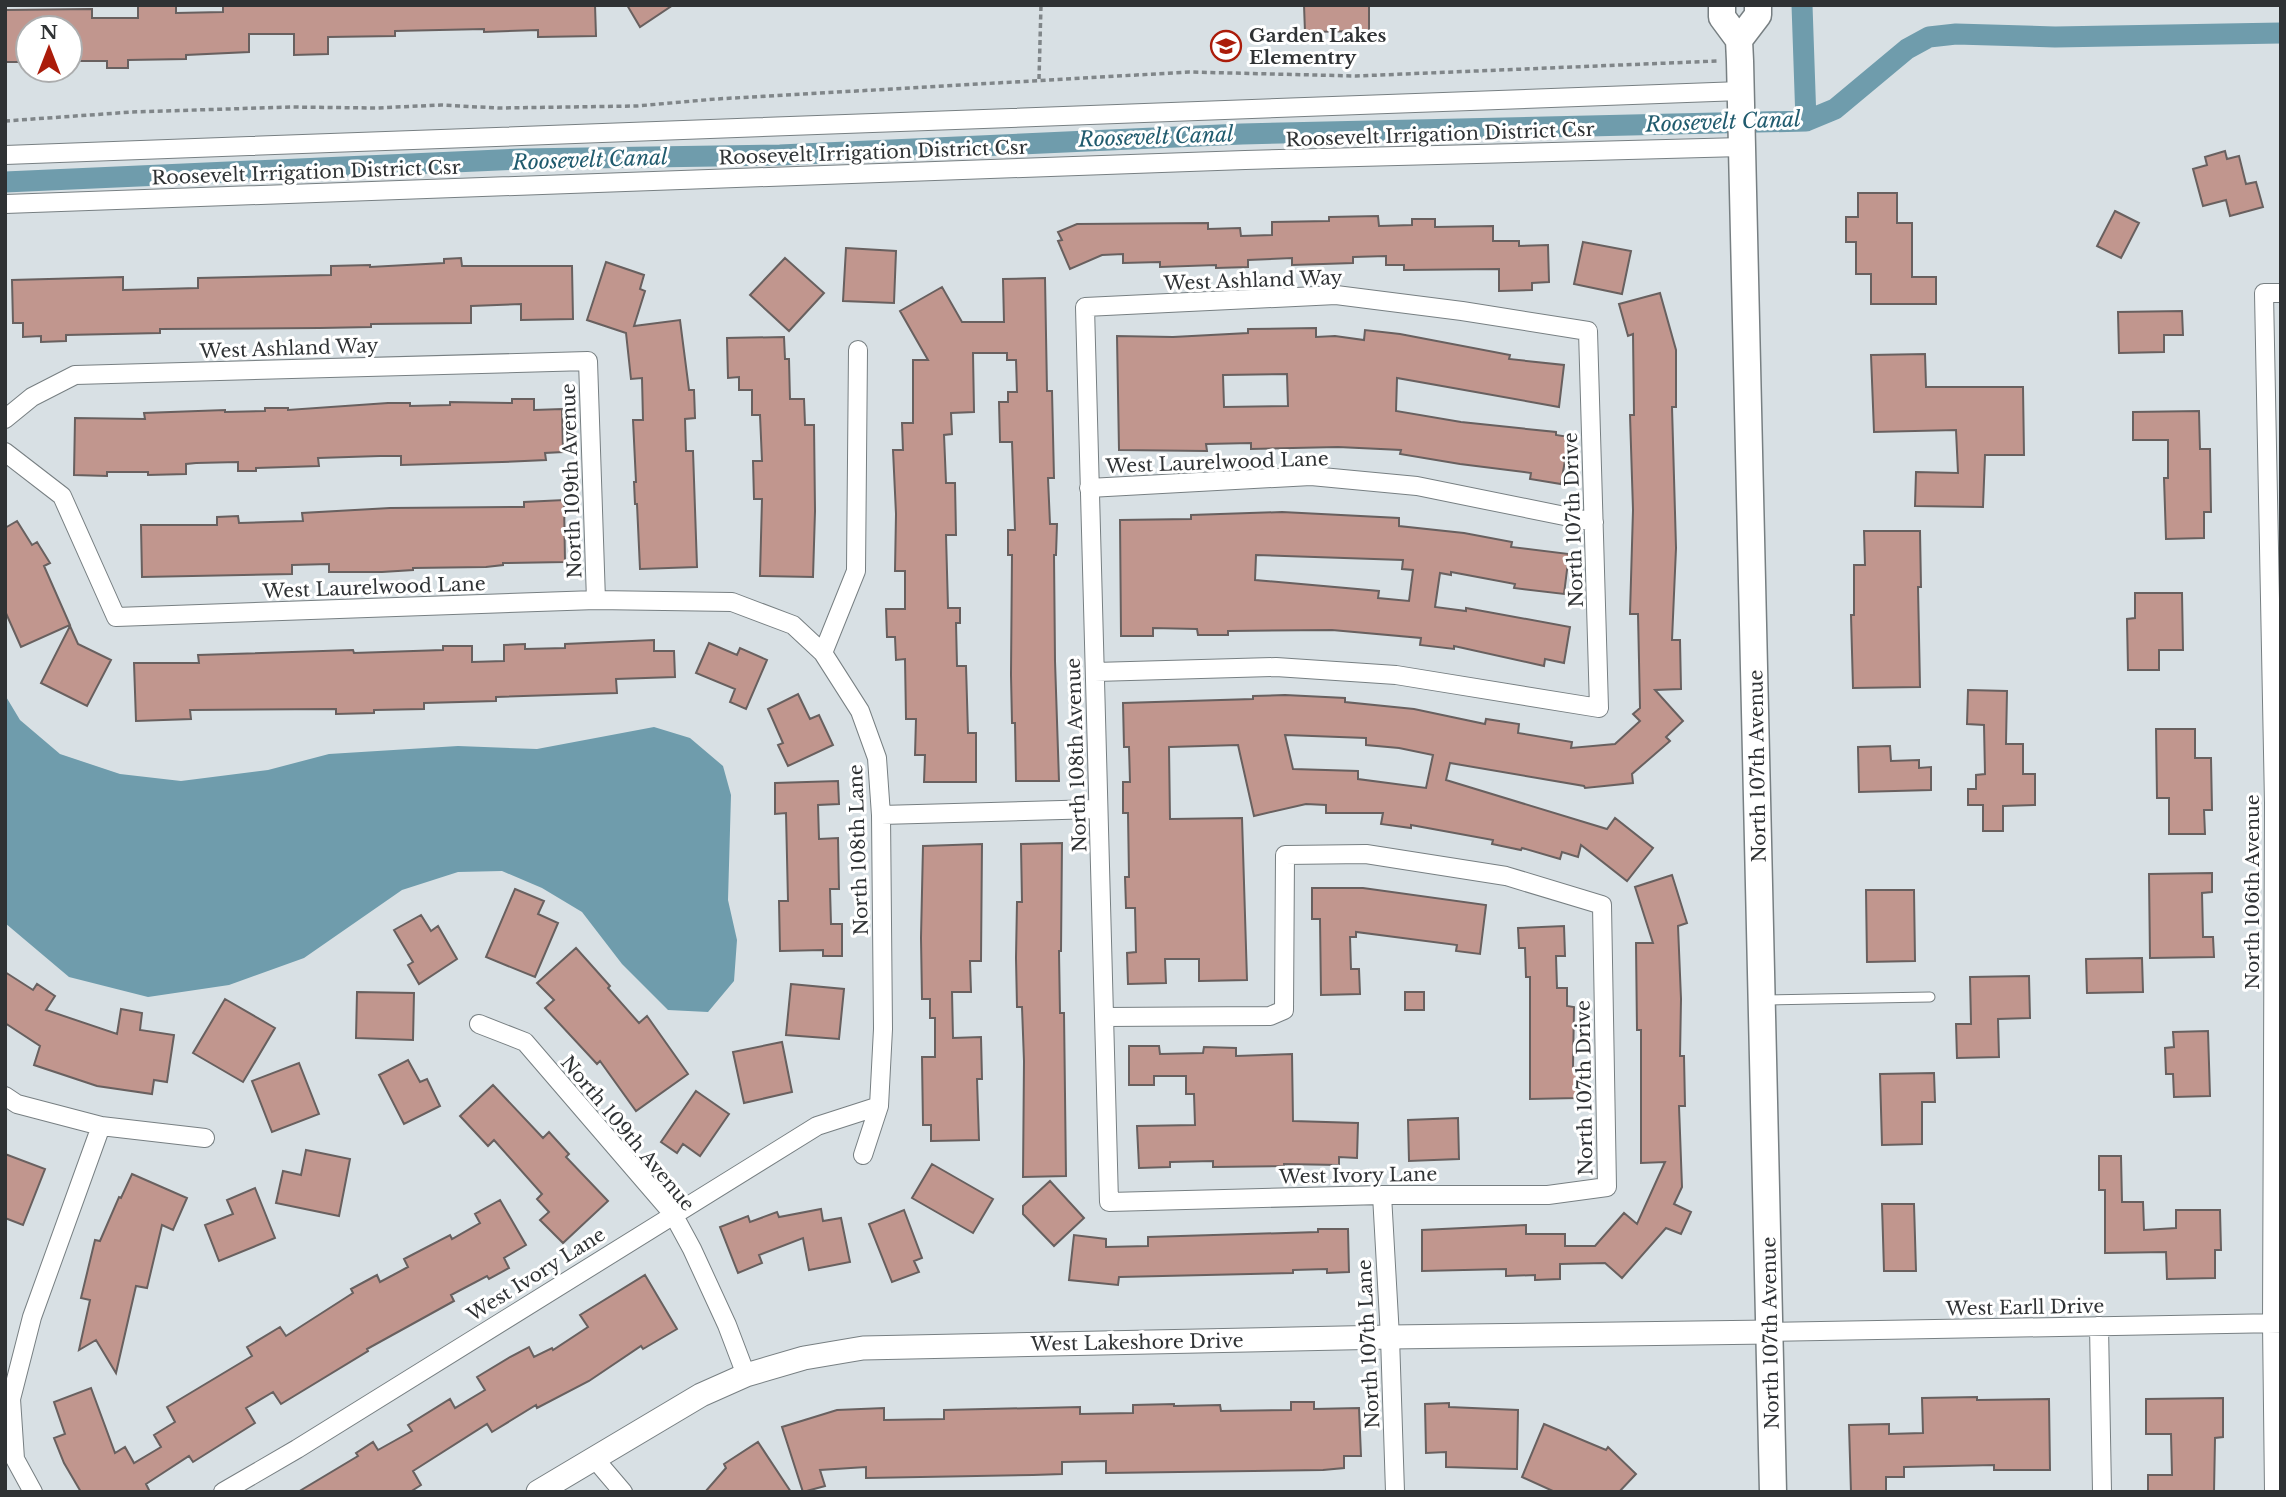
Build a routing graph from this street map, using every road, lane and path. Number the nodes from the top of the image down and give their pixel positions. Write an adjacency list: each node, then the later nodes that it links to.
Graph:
1 (1041, 5): 5 (path)
2 (1722, 5): 4 (main road, North 107th Avenue)
3 (1758, 5): 4 (main road)
4 (1740, 50): 5 (path); 6 (main road, North 107th Avenue)
5 (1040, 79): 7 (path)
6 (1741, 94): 8 (main road, North 107th Avenue); 9 (street, Roosevelt Irrigation District Csr)
7 (5, 121)
8 (1742, 147): 10 (street, Roosevelt Irrigation District Csr); 27 (main road, North 107th Avenue)
9 (5, 155)
10 (5, 204)
11 (2272, 293): 23 (street, North 106th Avenue)
12 (1085, 307): 13 (street, West Ashland Way); 18 (street, North 108th Avenue)
13 (1588, 331): 19 (street, North 107th Drive)
14 (858, 350): 21 (street)
15 (588, 361): 16 (street, West Ashland Way); 20 (street, North 109th Avenue)
16 (5, 419)
17 (5, 452): 20 (street, West Laurelwood Lane)
18 (1090, 488): 19 (street, West Laurelwood Lane); 22 (street, North 108th Avenue)
19 (1594, 522): 22 (street, North 107th Drive)
20 (596, 600): 21 (street, West Laurelwood Lane)
21 (823, 653): 25 (street, North 108th Lane)
22 (1095, 672): 24 (street, North 108th Avenue)
23 (2277, 803): 39 (street, North 106th Avenue)
24 (1098, 809): 25 (street); 28 (street, North 108th Avenue)
25 (881, 815): 31 (street, North 108th Lane)
26 (1930, 997): 27 (lane)
27 (1762, 1000): 41 (main road, North 107th Avenue)
28 (1104, 1017): 35 (street, North 107th Drive); 37 (street, North 108th Avenue)
29 (480, 1024): 38 (street, North 109th Avenue)
30 (5, 1096): 32 (street)
31 (878, 1106): 34 (street, North 108th Lane); 38 (street, West Ivory Lane)
32 (101, 1126): 33 (street); 45 (street)
33 (205, 1138)
34 (863, 1155)
35 (1607, 1187): 36 (street, West Ivory Lane)
36 (1382, 1195): 37 (street, West Ivory Lane); 42 (street, North 107th Lane)
37 (1109, 1202)
38 (673, 1214): 43 (street, North 109th Avenue); 46 (street, West Ivory Lane)
39 (2276, 1323): 40 (street, West Earll Drive); 52 (street, North 106th Avenue)
40 (2099, 1326): 41 (street, West Earll Drive); 51 (street)
41 (1770, 1332): 42 (street, West Lakeshore Drive); 50 (main road, North 107th Avenue)
42 (1390, 1337): 43 (street, West Lakeshore Drive); 49 (street, North 107th Lane)
43 (746, 1375): 44 (street, West Lakeshore Drive)
44 (594, 1458): 47 (street, West Lakeshore Drive); 48 (street)
45 (33, 1492)
46 (223, 1492)
47 (538, 1492)
48 (623, 1492)
49 (1395, 1492)
50 (1773, 1492)
51 (2102, 1492)
52 (2274, 1492)

